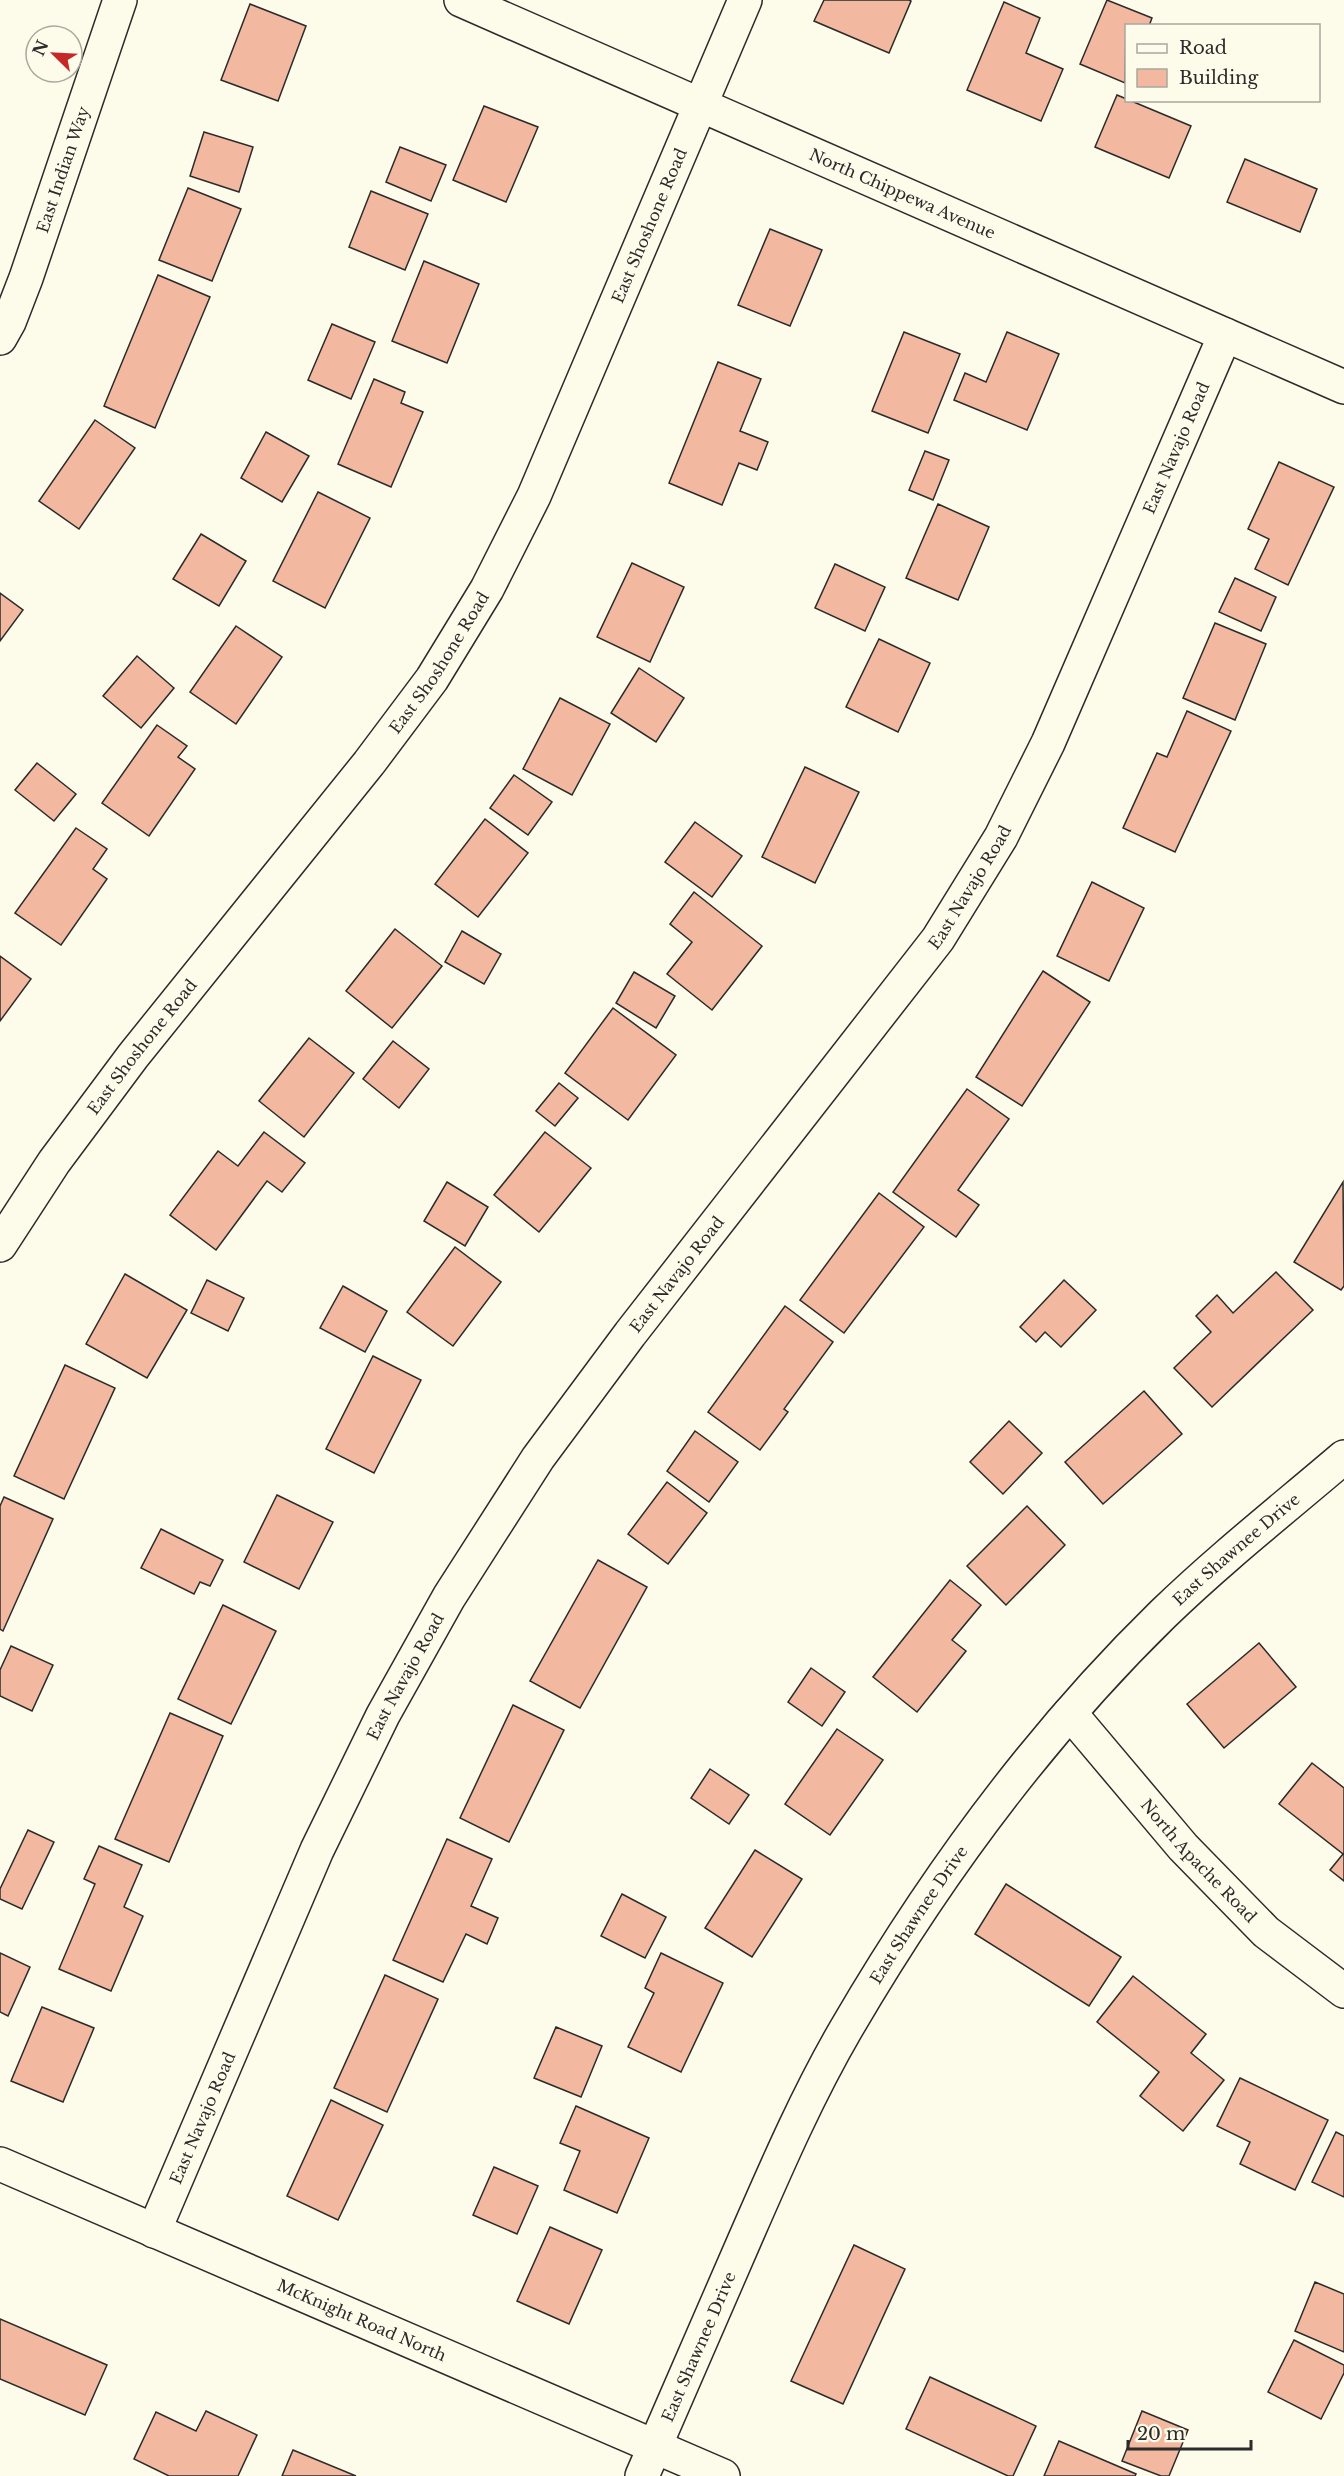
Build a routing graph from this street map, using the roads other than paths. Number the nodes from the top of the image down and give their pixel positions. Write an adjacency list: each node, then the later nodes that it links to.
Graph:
1 (120, 0): 6 (street, East Indian Way)
2 (461, 0): 4 (street, North Chippewa Avenue)
3 (745, 0): 4 (street, East Shoshone Road)
4 (700, 104): 5 (street, North Chippewa Avenue); 8 (street, East Shoshone Road)
5 (1224, 335): 7 (street, North Chippewa Avenue); 13 (street, East Navajo Road)
6 (0, 338)
7 (1344, 387)
8 (0, 1245)
9 (1344, 1457): 10 (street, East Shawnee Drive)
10 (1070, 1713): 11 (street, North Apache Road); 14 (street, East Shawnee Drive)
11 (1344, 1991)
12 (0, 2164): 13 (street, McKnight Road North)
13 (154, 2231): 14 (street, McKnight Road North)
14 (655, 2446): 15 (street, East Shawnee Drive); 16 (street, McKnight Road North)
15 (642, 2476)
16 (723, 2476)

